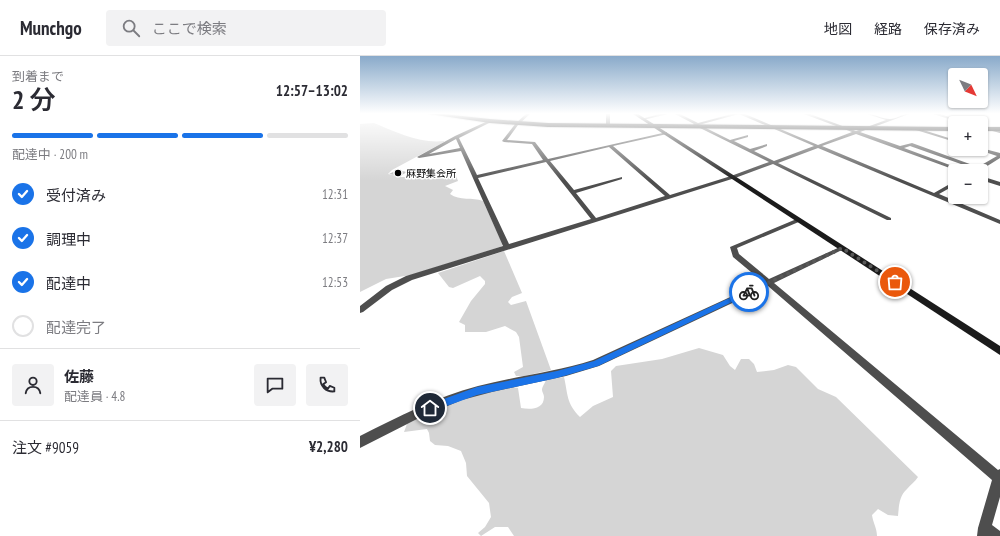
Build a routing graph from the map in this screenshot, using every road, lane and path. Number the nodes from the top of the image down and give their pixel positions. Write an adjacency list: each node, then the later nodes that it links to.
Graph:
1 (508, 136): 19 (street)
2 (654, 136): 11 (street)
3 (669, 136): 25 (main road)
4 (720, 136): 10 (street)
5 (745, 136): 10 (street)
6 (795, 136): 13 (street)
7 (847, 136): 13 (street)
8 (867, 136): 14 (street)
9 (457, 137): 15 (street); 15 (street)
10 (730, 141): 16 (street)
11 (610, 146): 19 (street); 32 (street)
12 (765, 146): 16 (street)
13 (818, 146): 20 (street); 31 (street)
14 (900, 148): 21 (street); 23 (street)
15 (462, 149): 24 (street)
16 (750, 151): 20 (street)
17 (988, 152): 18 (street)
18 (1000, 156): 22 (street)
19 (547, 160): 24 (street); 30 (street)
20 (774, 162): 25 (street); 33 (street)
21 (962, 164)
22 (987, 164)
23 (948, 166)
24 (475, 177): 37 (street)
25 (732, 177): 32 (street); 35 (main road)
26 (620, 178): 30 (street)
27 (988, 180): 28 (street)
28 (1000, 184)
29 (948, 187): 31 (street)
30 (572, 192): 34 (street)
31 (934, 195): 36 (street)
32 (669, 197): 34 (street)
33 (889, 219)
34 (595, 220): 37 (street)
35 (800, 220): 38 (main road); 39 (street)
36 (1000, 222)
37 (507, 248): 40 (street)
38 (842, 248): 39 (street); 41 (main road)
39 (768, 283): 42 (street); 43 (street)
40 (360, 310)
41 (1000, 351)
42 (360, 442)
43 (999, 477): 44 (street)
44 (988, 533)

